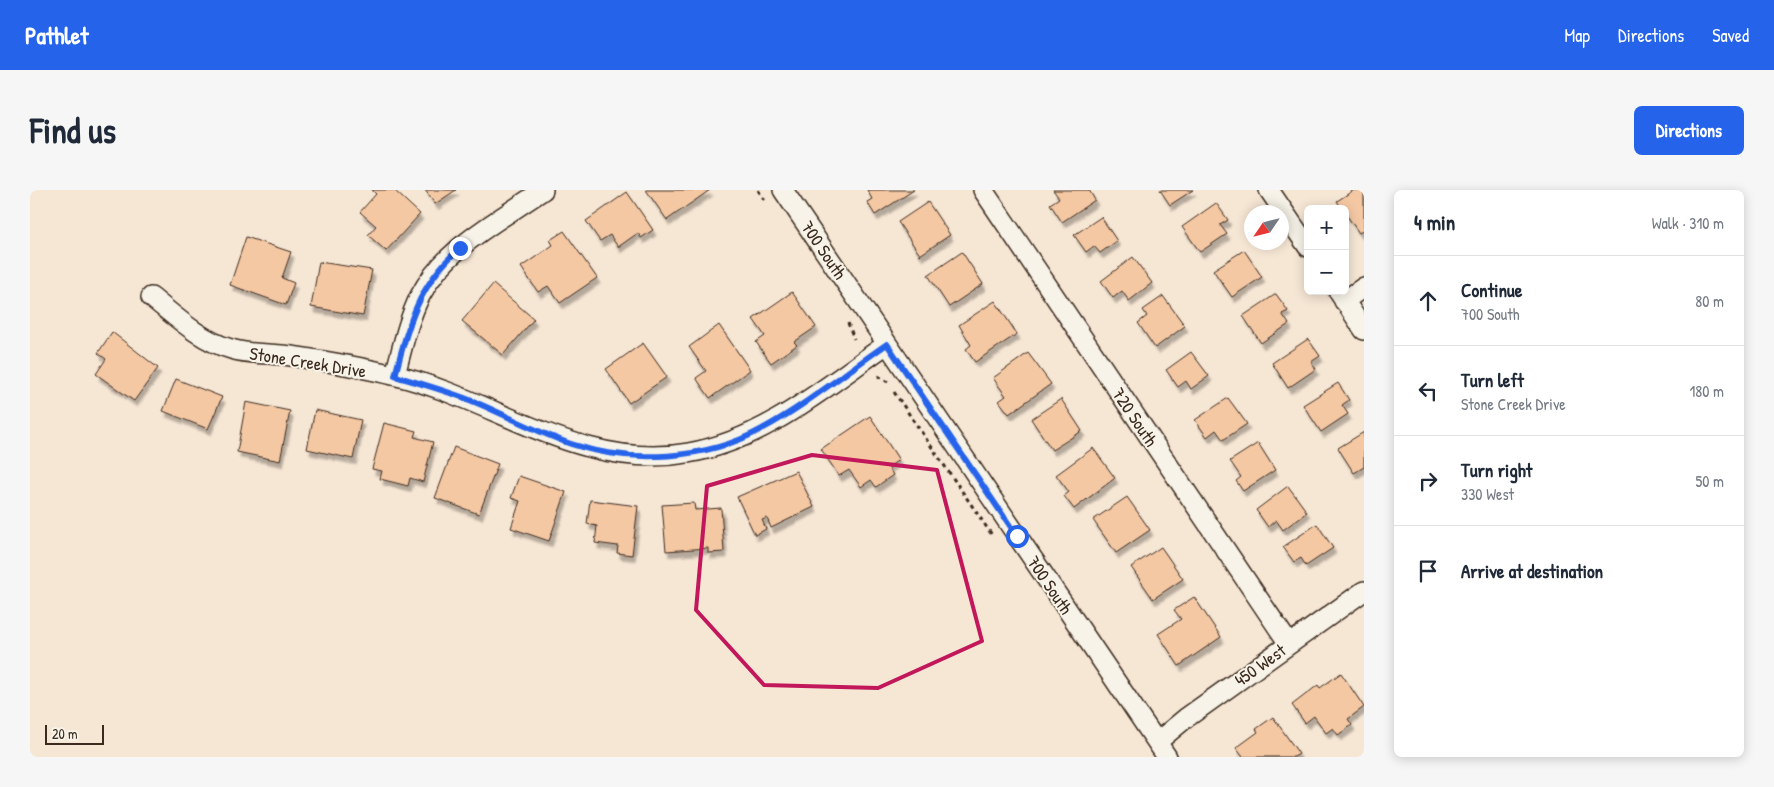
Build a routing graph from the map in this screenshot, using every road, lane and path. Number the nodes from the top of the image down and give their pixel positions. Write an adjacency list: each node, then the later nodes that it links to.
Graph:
1 (543, 190): 11 (street)
2 (783, 190): 10 (street, 700 South)
3 (983, 190): 15 (street, 720 South)
4 (1269, 190): 5 (street)
5 (1304, 241)
6 (1364, 287): 7 (street)
7 (1341, 296): 9 (street)
8 (151, 298): 11 (street, Stone Creek Drive)
9 (1364, 330)
10 (887, 344): 11 (street, Stone Creek Drive); 16 (street, 700 South)
11 (395, 376)
12 (878, 376): 13 (path)
13 (994, 537)
14 (1364, 591): 15 (street, 450 West)
15 (1289, 644): 16 (street, 450 West)
16 (1162, 749)

